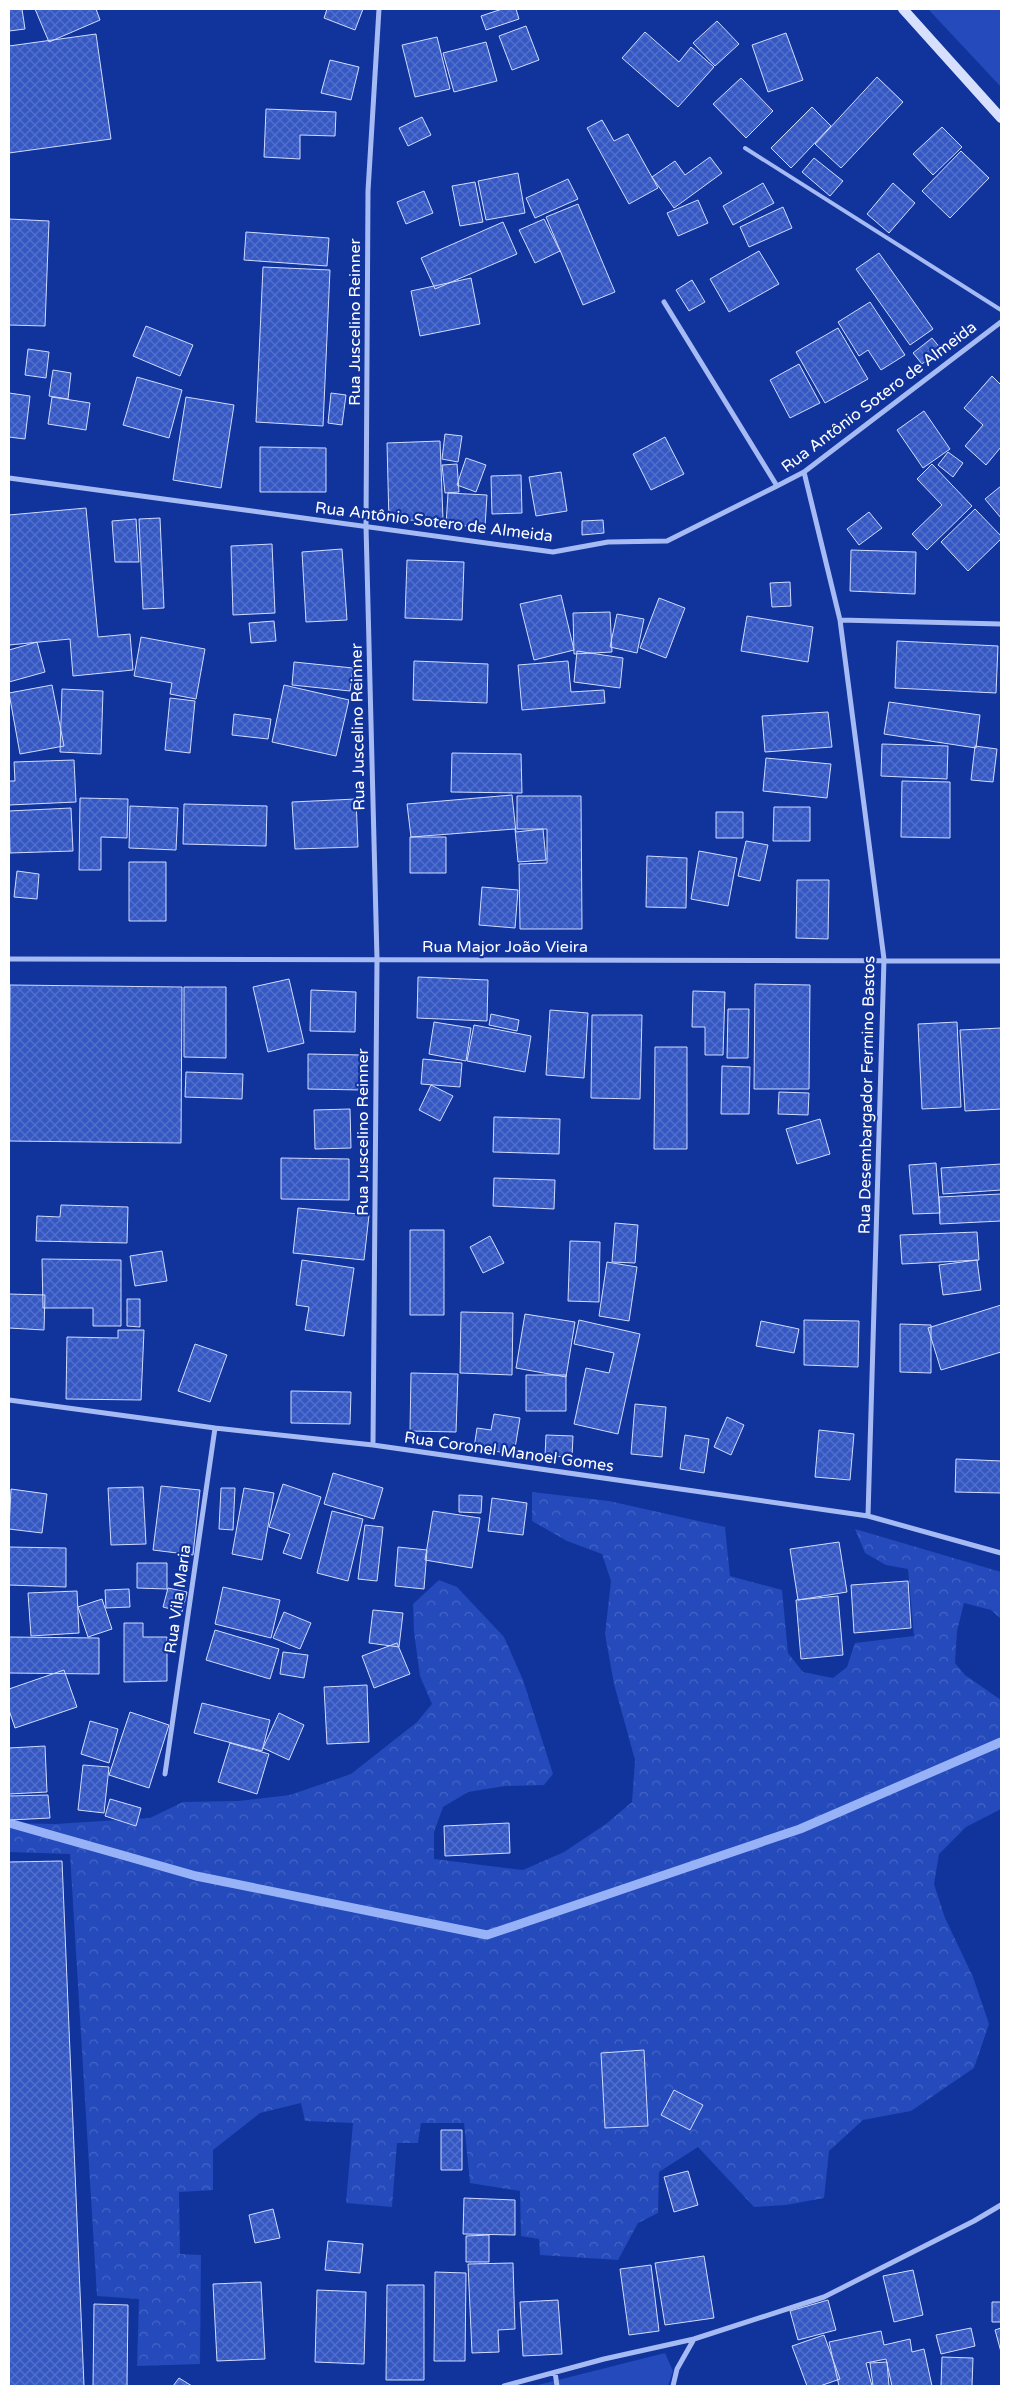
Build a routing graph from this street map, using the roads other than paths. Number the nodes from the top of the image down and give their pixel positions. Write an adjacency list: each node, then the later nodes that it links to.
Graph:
1 (379, 9): 11 (street, Rua Juscelino Reinner)
2 (903, 9): 3 (main road)
3 (1001, 118)
4 (745, 148): 6 (lane)
5 (664, 302): 10 (street)
6 (1001, 310)
7 (1001, 322): 8 (street, Rua Antônio Sotero de Almeida)
8 (804, 472): 10 (street, Rua Antônio Sotero de Almeida); 12 (street, Rua Desembargador Fermino Bastos)
9 (9, 478): 11 (street, Rua Antônio Sotero de Almeida)
10 (777, 486): 11 (street, Rua Antônio Sotero de Almeida)
11 (366, 526): 15 (street, Rua Juscelino Reinner)
12 (840, 620): 13 (street); 16 (street, Rua Desembargador Fermino Bastos)
13 (1001, 624)
14 (9, 959): 15 (street, Rua Major João Vieira)
15 (377, 959): 16 (street, Rua Major João Vieira); 20 (street, Rua Juscelino Reinner)
16 (884, 959): 17 (street, Rua Major João Vieira); 21 (street, Rua Desembargador Fermino Bastos)
17 (1001, 961)
18 (9, 1400): 19 (street, Rua Coronel Manoel Gomes)
19 (215, 1428): 20 (street, Rua Coronel Manoel Gomes); 23 (street, Rua Vila Maria)
20 (373, 1445): 21 (street, Rua Coronel Manoel Gomes)
21 (868, 1516): 22 (street, Rua Coronel Manoel Gomes)
22 (1001, 1553)
23 (165, 1774)
24 (1001, 2205): 25 (street)
25 (694, 2339): 26 (street); 29 (street)
26 (555, 2372): 27 (street); 28 (street)
27 (504, 2386)
28 (557, 2386)
29 (673, 2386)

